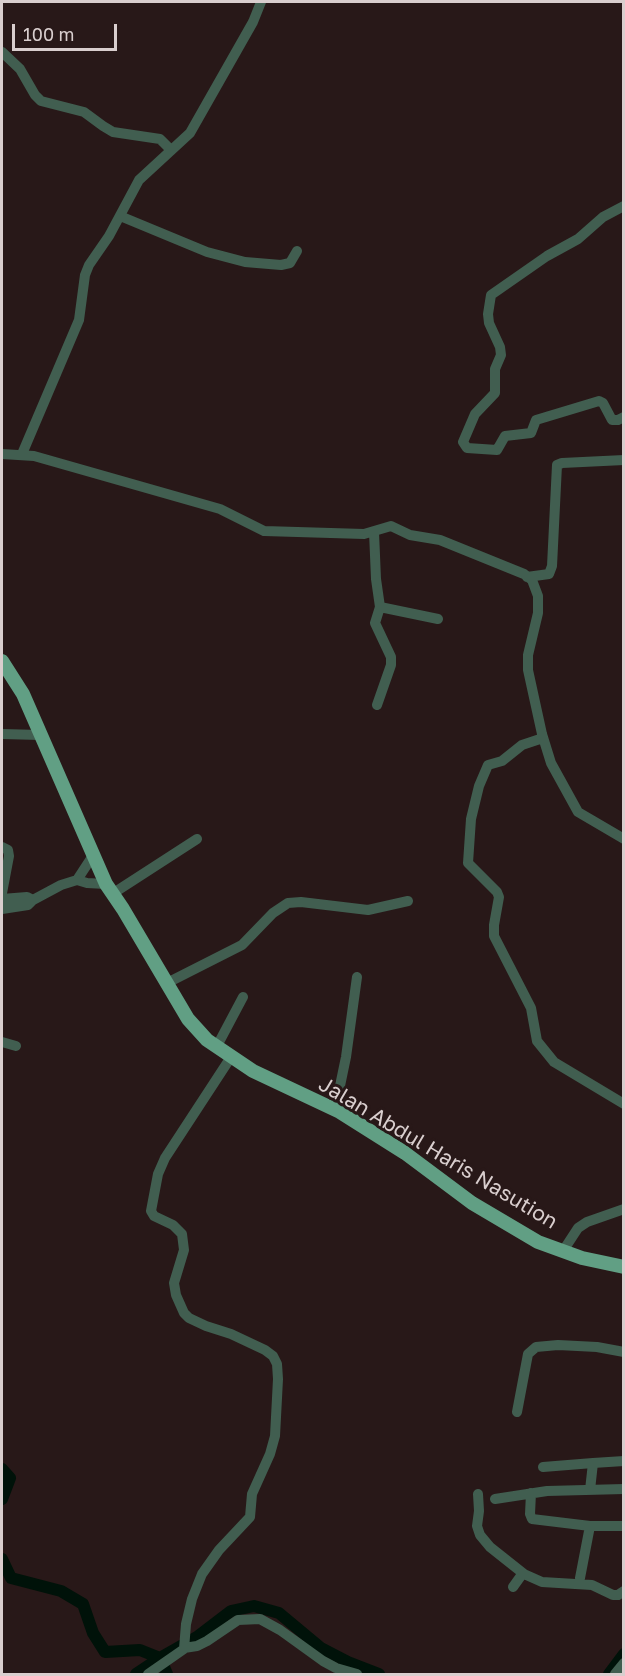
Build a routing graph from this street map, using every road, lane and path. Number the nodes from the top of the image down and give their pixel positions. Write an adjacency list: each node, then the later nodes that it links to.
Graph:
1 (261, 2): 3 (street)
2 (2, 52): 3 (street)
3 (171, 150): 5 (street)
4 (624, 206): 7 (street)
5 (120, 216): 6 (street); 9 (street)
6 (297, 251)
7 (624, 417)
8 (2, 454): 9 (street)
9 (22, 454): 11 (street)
10 (624, 460): 12 (street)
11 (374, 532): 12 (street); 13 (street)
12 (527, 577): 19 (street)
13 (380, 607): 14 (street); 16 (street)
14 (438, 619)
15 (2, 661): 18 (main road, Jalan Abdul Haris Nasution)
16 (377, 705)
17 (2, 734): 18 (street)
18 (40, 735): 23 (main road, Jalan Abdul Haris Nasution)
19 (543, 738): 21 (street); 38 (street)
20 (197, 839): 25 (street)
21 (624, 839)
22 (2, 847): 26 (street)
23 (92, 857): 24 (street); 25 (main road, Jalan Abdul Haris Nasution)
24 (77, 880): 25 (street); 28 (street)
25 (109, 889): 32 (main road, Jalan Abdul Haris Nasution)
26 (2, 893)
27 (2, 899): 28 (street); 30 (street)
28 (33, 900): 30 (street)
29 (408, 901): 32 (street)
30 (2, 908)
31 (357, 977): 39 (street)
32 (167, 983): 36 (main road, Jalan Abdul Haris Nasution)
33 (243, 997): 36 (street)
34 (2, 1042): 35 (street)
35 (16, 1046)
36 (217, 1046): 37 (main road, Jalan Abdul Haris Nasution)
37 (231, 1058): 39 (main road, Jalan Abdul Haris Nasution); 59 (street)
38 (624, 1104)
39 (335, 1110): 41 (main road, Jalan Abdul Haris Nasution)
40 (624, 1209): 41 (street)
41 (563, 1251): 42 (main road, Jalan Abdul Haris Nasution)
42 (624, 1267)
43 (624, 1352): 44 (street)
44 (517, 1412)
45 (624, 1461): 46 (street)
46 (593, 1463): 47 (street); 49 (street)
47 (543, 1467)
48 (624, 1489): 49 (street)
49 (590, 1490): 50 (street)
50 (531, 1493): 52 (street); 53 (street)
51 (478, 1494): 55 (street)
52 (495, 1499)
53 (590, 1526): 54 (street); 56 (street)
54 (624, 1526)
55 (523, 1573): 57 (street); 58 (street)
56 (580, 1578)
57 (513, 1587)
58 (624, 1591)
59 (184, 1646): 61 (street); 62 (street)
60 (624, 1663): 63 (street)
61 (150, 1673)
62 (357, 1674)
63 (615, 1674)

